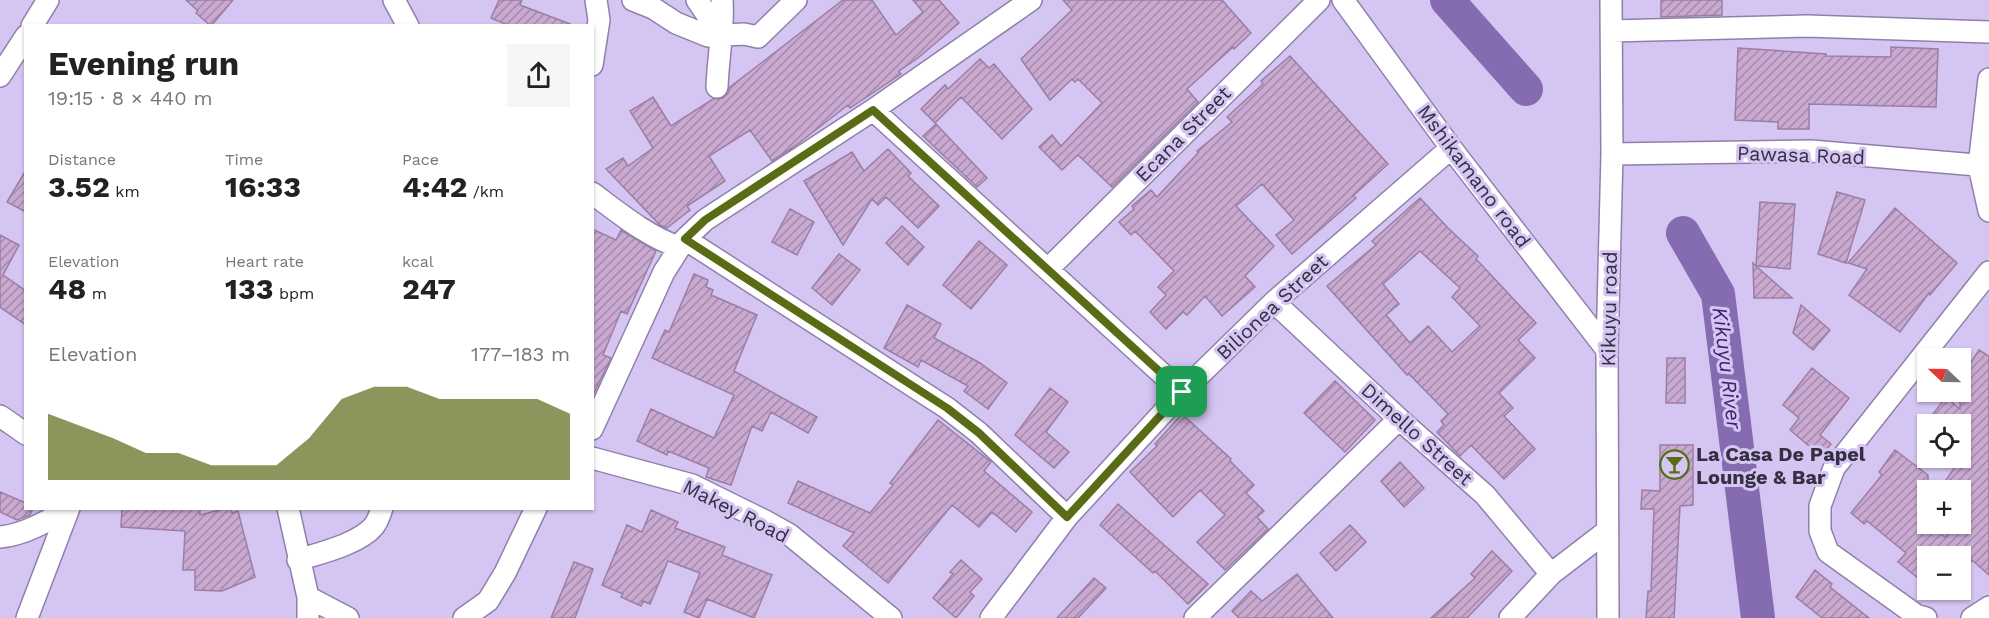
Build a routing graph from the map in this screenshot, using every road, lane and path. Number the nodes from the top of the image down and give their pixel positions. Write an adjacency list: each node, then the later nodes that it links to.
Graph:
1 (394, 0): 13 (street)
2 (596, 0): 18 (street)
3 (633, 0): 16 (street)
4 (696, 0): 16 (street)
5 (722, 0): 16 (street)
6 (796, 0): 16 (street)
7 (1031, 0): 22 (street)
8 (1319, 0): 29 (street, Ecana Street)
9 (1343, 0): 23 (street, Mshikamano road)
10 (1611, 0): 14 (street, Kikuyu road)
11 (41, 2): 12 (street)
12 (33, 24)
13 (407, 24)
14 (1611, 31): 15 (street); 24 (street, Kikuyu road)
15 (1989, 32)
16 (721, 35): 21 (street)
17 (24, 39): 19 (street)
18 (594, 51)
19 (0, 76)
20 (1989, 78): 25 (street)
21 (717, 87)
22 (873, 110): 28 (street); 29 (street)
23 (1451, 148): 31 (street, Bilionea Street); 32 (street, Mshikamano road)
24 (1612, 154): 25 (street, Pawasa Road); 32 (street, Kikuyu road)
25 (1984, 166): 27 (street)
26 (594, 194): 28 (street)
27 (1989, 211)
28 (682, 243): 36 (street); 44 (street)
29 (1048, 269): 33 (street)
30 (1989, 272): 60 (street)
31 (1275, 302): 33 (street, Bilionea Street); 35 (street, Dimello Street)
32 (1607, 350): 45 (street, Kikuyu road)
33 (1182, 392): 44 (street, Bilionea Street)
34 (0, 416): 37 (street)
35 (1399, 419): 48 (street, Dimello Street); 57 (street)
36 (594, 425)
37 (24, 433)
38 (594, 459): 55 (street, Makey Road)
39 (66, 510): 46 (street)
40 (68, 510): 51 (street)
41 (288, 510): 47 (street)
42 (381, 510): 47 (street)
43 (535, 510): 54 (street)
44 (1067, 517): 56 (street, Bilionea Street)
45 (1607, 531): 48 (street); 59 (street, Kikuyu road)
46 (0, 537)
47 (298, 560): 49 (street)
48 (1551, 574): 58 (street)
49 (308, 597): 52 (street); 53 (street)
50 (1989, 607): 61 (street)
51 (27, 618)
52 (308, 618)
53 (348, 618)
54 (464, 618)
55 (891, 618)
56 (991, 618)
57 (1196, 618)
58 (1510, 618)
59 (1608, 618)
60 (1926, 618)
61 (1972, 618)

